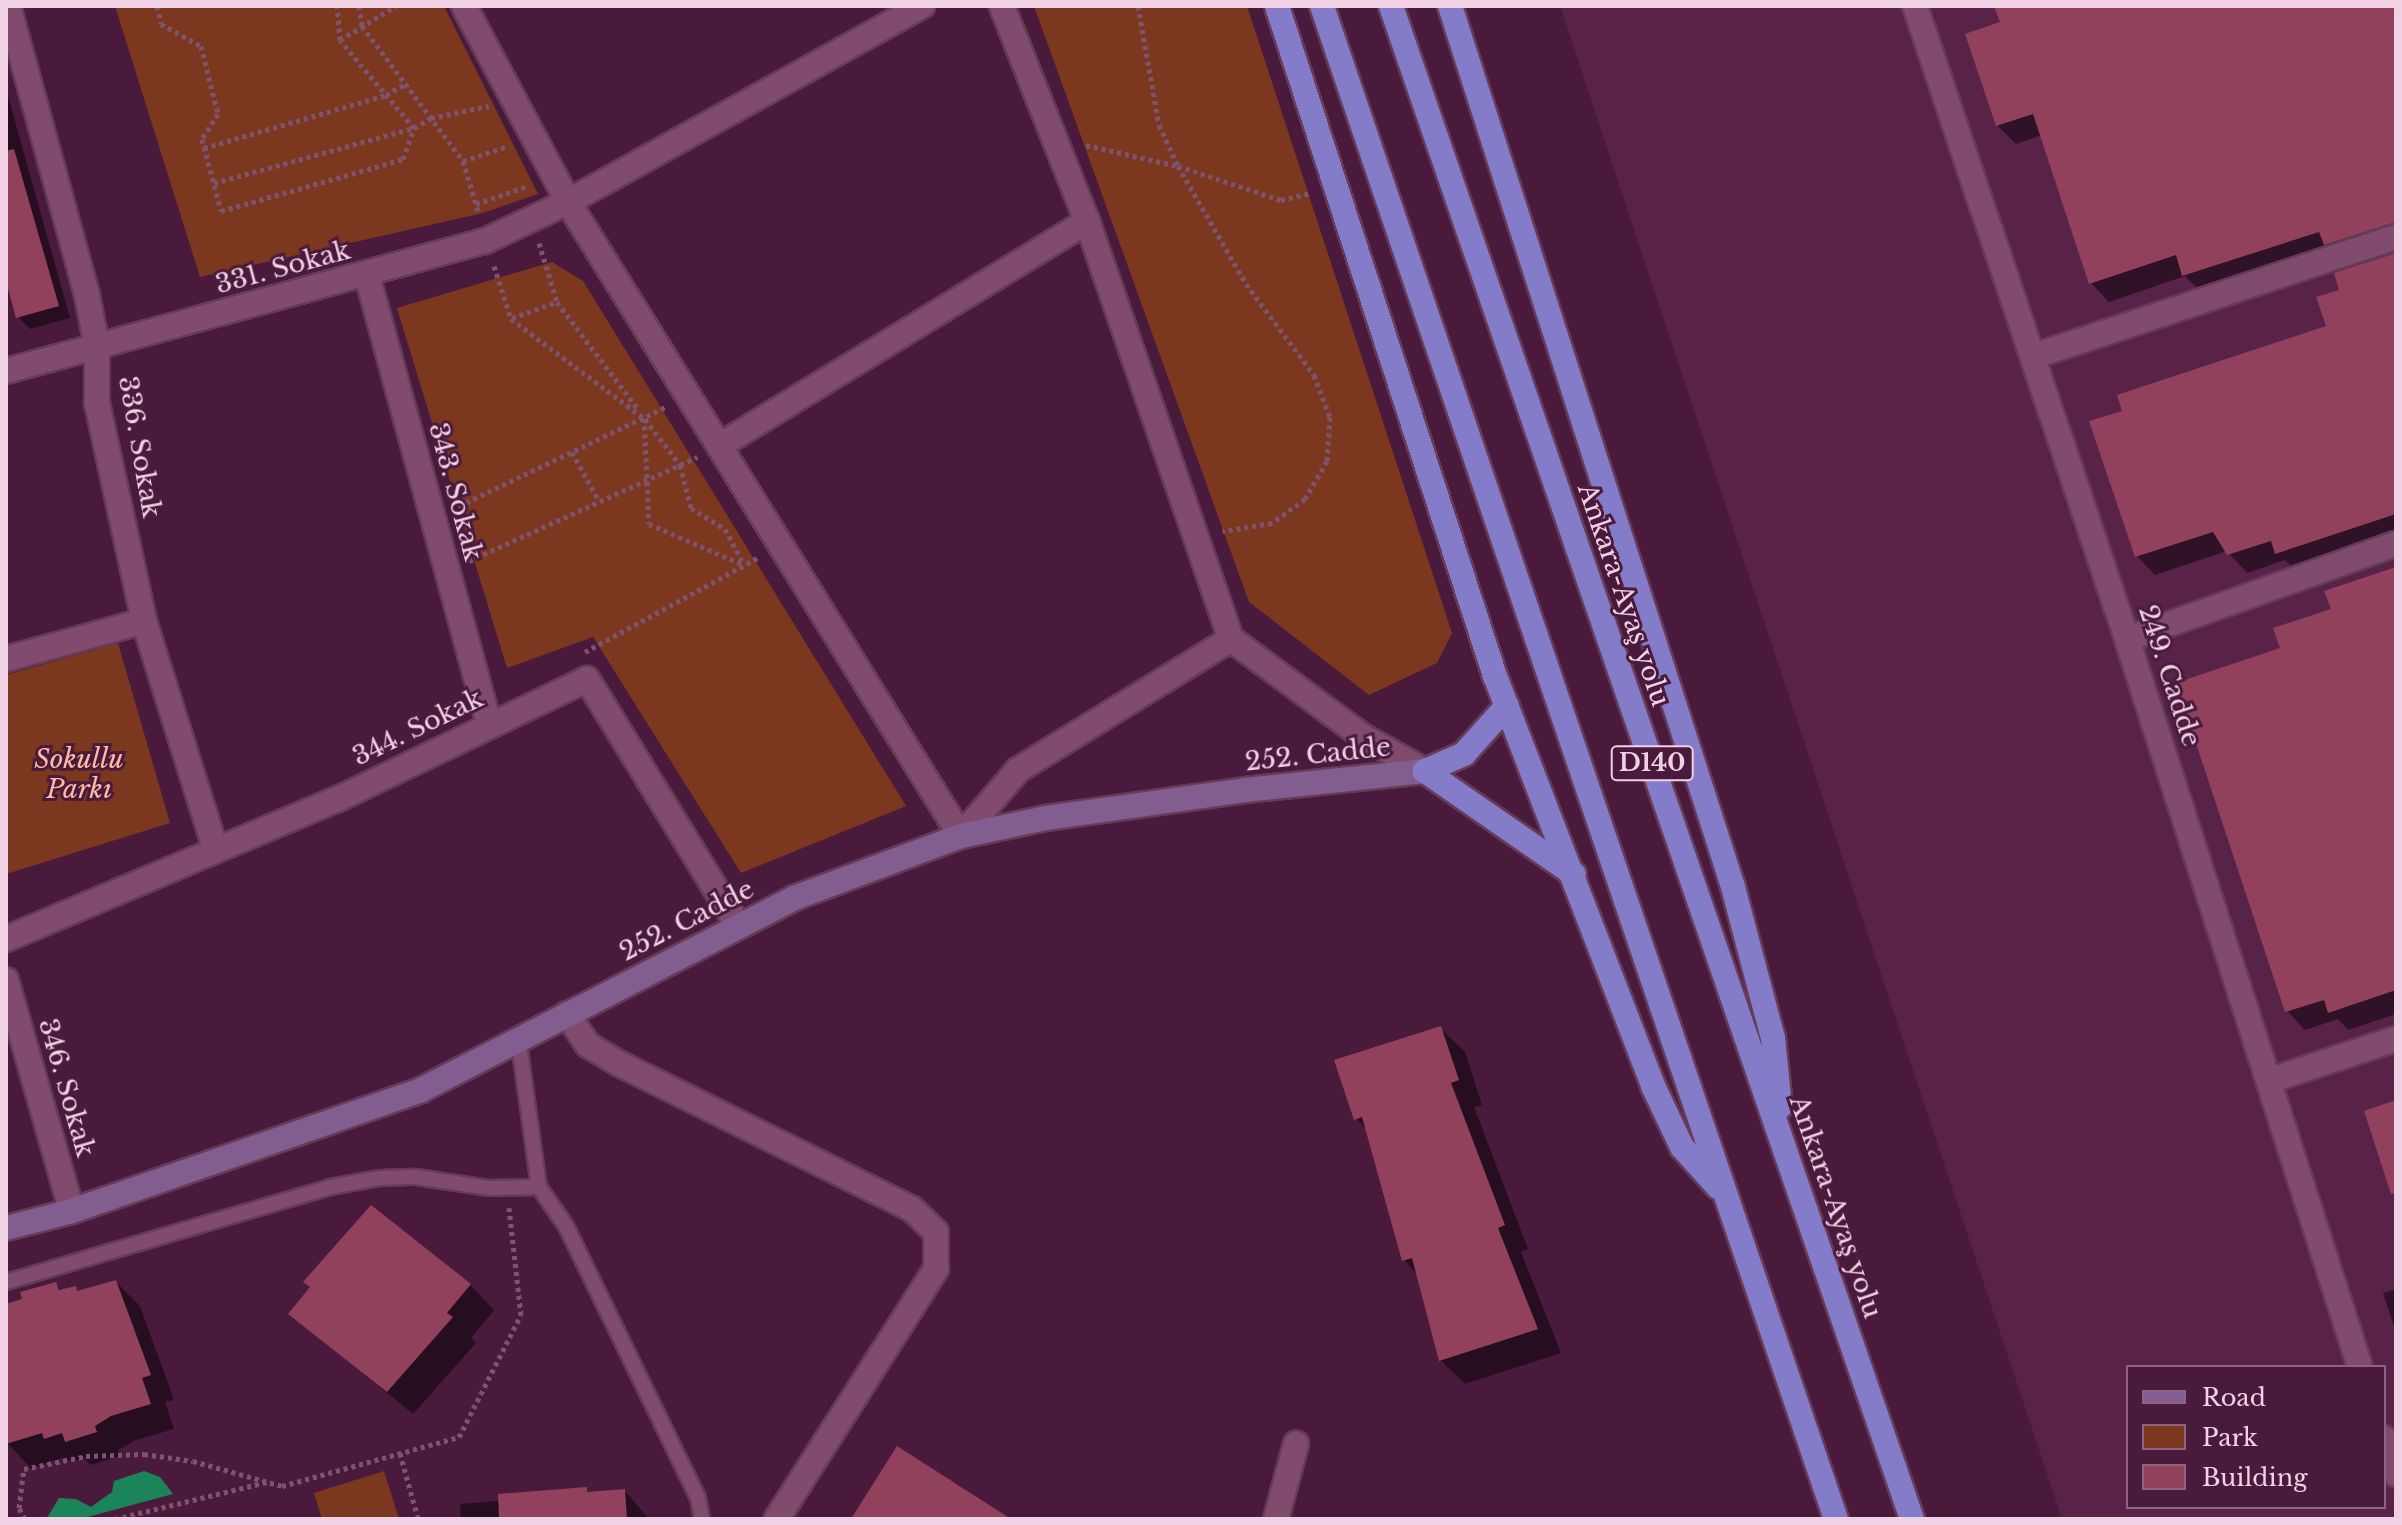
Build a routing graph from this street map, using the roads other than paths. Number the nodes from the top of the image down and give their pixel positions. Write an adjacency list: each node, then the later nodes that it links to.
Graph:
1 (8, 6): 14 (street, 336. Sokak)
2 (464, 6): 10 (street)
3 (922, 6): 10 (street, 331. Sokak)
4 (1002, 6): 11 (street)
5 (1277, 6): 23 (highway)
6 (1322, 6): 38 (highway, D140)
7 (1391, 6): 36 (highway, Ankara-Ayaş yolu / D140)
8 (1450, 6): 36 (highway)
9 (1915, 6): 15 (street, 249. Cadde)
10 (568, 202): 13 (street, 331. Sokak); 17 (street)
11 (1087, 221): 17 (street); 20 (street)
12 (2396, 237): 15 (street)
13 (367, 275): 14 (street, 331. Sokak); 24 (street, 343. Sokak)
14 (97, 347): 16 (street, 331. Sokak); 19 (street, 336. Sokak)
15 (2034, 356): 21 (street, 249. Cadde)
16 (6, 371)
17 (719, 446): 26 (street)
18 (2396, 544): 21 (street)
19 (144, 621): 22 (street); 27 (street, 336. Sokak)
20 (1231, 639): 25 (street); 26 (street)
21 (2127, 639): 35 (street, 249. Cadde)
22 (6, 659)
23 (1507, 706): 25 (highway); 28 (highway)
24 (489, 725): 27 (street, 344. Sokak); 29 (street, 344. Sokak)
25 (1425, 771): 26 (main road, 252. Cadde); 28 (highway)
26 (961, 836): 29 (main road, 252. Cadde)
27 (215, 848): 30 (street, 344. Sokak)
28 (1574, 874): 38 (highway)
29 (738, 925): 32 (main road, 252. Cadde)
30 (6, 939)
31 (6, 980): 39 (street, 346. Sokak)
32 (567, 1014): 34 (main road, 252. Cadde); 47 (street)
33 (2396, 1039): 35 (street)
34 (519, 1043): 37 (lane); 39 (main road, 252. Cadde)
35 (2271, 1080): 42 (street, 249. Cadde)
36 (1780, 1134): 50 (highway, Ankara-Ayaş yolu / D140)
37 (539, 1187): 41 (lane); 46 (lane)
38 (1722, 1191): 49 (highway, D140)
39 (72, 1211): 40 (main road, 252. Cadde)
40 (6, 1228)
41 (6, 1282)
42 (2359, 1365)
43 (1296, 1444): 48 (street)
44 (2386, 1444): 45 (street)
45 (2396, 1474)
46 (702, 1519)
47 (777, 1519)
48 (1276, 1519)
49 (1836, 1519)
50 (1912, 1519)

